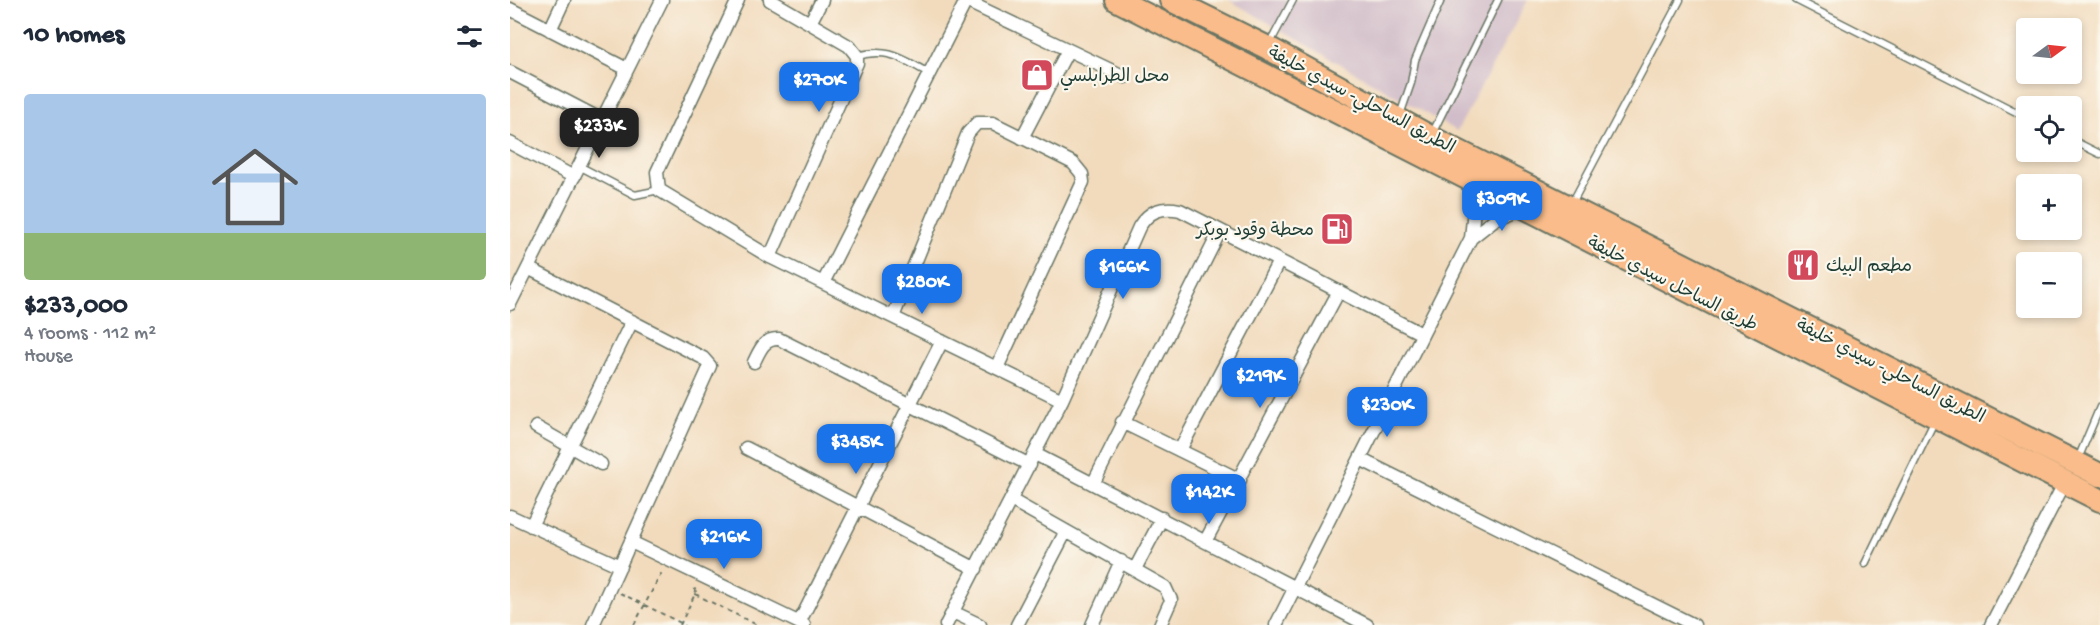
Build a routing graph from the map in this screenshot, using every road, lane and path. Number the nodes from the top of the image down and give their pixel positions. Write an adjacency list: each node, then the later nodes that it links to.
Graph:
1 (564, 0): 16 (street)
2 (662, 0): 20 (street)
3 (738, 0): 34 (street)
4 (770, 0): 15 (street)
5 (822, 0): 15 (street)
6 (965, 0): 18 (street); 22 (street)
7 (1117, 0): 33 (highway, طريق الساحل سيدي خليفة)
8 (1293, 0): 17 (lane)
9 (1441, 0): 25 (lane)
10 (1498, 0): 27 (lane)
11 (1680, 0): 35 (lane)
12 (1796, 0): 24 (lane)
13 (1182, 2): 17 (highway, الطريق الساحلي- سيدي خليفة)
14 (510, 9): 16 (street)
15 (810, 23): 19 (street)
16 (550, 30): 20 (street)
17 (1268, 48): 25 (highway, الطريق الساحلي- سيدي خليفة)
18 (1068, 50): 23 (street); 28 (street)
19 (857, 56): 22 (lane); 39 (street)
20 (627, 69): 26 (street)
21 (510, 72): 26 (street)
22 (930, 73): 43 (street)
23 (1125, 77)
24 (2016, 112)
25 (1398, 119): 27 (highway, الطريق الساحلي- سيدي خليفة)
26 (602, 120): 32 (street)
27 (1430, 137): 35 (highway, الطريق الساحلي- سيدي خليفة)
28 (1022, 138): 46 (street); 51 (street)
29 (510, 143): 32 (street)
30 (2082, 145): 31 (lane)
31 (2100, 154)
32 (577, 171): 34 (lane); 42 (street)
33 (1470, 181): 36 (highway, طريق الساحل سيدي خليفة); 38 (street)
34 (659, 190): 39 (street)
35 (1569, 207): 64 (highway, الطريق الساحلي- سيدي خليفة)
36 (1524, 208): 38 (street); 55 (highway, طريق الساحل سيدي خليفة)
37 (1220, 231): 40 (street); 52 (street); 56 (street)
38 (1471, 238): 48 (street)
39 (770, 257): 43 (street)
40 (1279, 261): 44 (street); 60 (street)
41 (510, 272): 42 (street)
42 (526, 273): 45 (street); 47 (street)
43 (823, 283): 46 (street)
44 (1339, 291): 48 (street); 66 (street)
45 (510, 304)
46 (893, 317): 49 (street)
47 (632, 321): 58 (street); 76 (street)
48 (1422, 334): 62 (street)
49 (942, 341): 51 (street); 53 (street)
50 (754, 362): 53 (street)
51 (997, 368): 52 (street)
52 (1062, 400): 61 (street)
53 (909, 404): 61 (street); 70 (street)
54 (2100, 407): 64 (lane)
55 (1936, 416): 64 (highway, طريق الساحل سيدي خليفة); 78 (lane)
56 (1122, 422): 60 (street); 67 (street)
57 (536, 427): 58 (street)
58 (570, 446): 63 (street); 73 (street)
59 (746, 448): 70 (street)
60 (1180, 450): 66 (street)
61 (1033, 459): 67 (street); 68 (street)
62 (1360, 459): 85 (street); 102 (street)
63 (601, 464)
64 (2071, 473): 65 (highway, الطريق الساحلي- سيدي خليفة); 69 (highway, طريق الساحل سيدي خليفة); 103 (street)
65 (2100, 475)
66 (1240, 480): 75 (street)
67 (1093, 484): 72 (street)
68 (1011, 500): 74 (street); 80 (street)
69 (2100, 500)
70 (857, 506): 80 (street); 90 (street)
71 (510, 516): 73 (street)
72 (1162, 518): 75 (street); 81 (street)
73 (531, 526): 79 (street)
74 (1066, 531): 77 (street); 97 (street)
75 (1206, 540): 85 (street)
76 (631, 542): 79 (street); 90 (street)
77 (1121, 561): 81 (street); 98 (street)
78 (1865, 564)
79 (620, 566): 84 (street)
80 (976, 568): 88 (street)
81 (1136, 569): 99 (street)
82 (666, 572): 87 (path)
83 (693, 586): 86 (path)
84 (610, 587): 87 (path); 91 (street)
85 (1294, 588): 100 (street); 101 (street)
86 (695, 594): 89 (path); 94 (path)
87 (645, 605): 89 (path); 92 (path)
88 (953, 612): 95 (street); 96 (street)
89 (680, 624): 93 (path)
90 (802, 624)
91 (593, 625)
92 (634, 625)
93 (685, 625)
94 (757, 625)
95 (946, 625)
96 (980, 625)
97 (1017, 625)
98 (1092, 625)
99 (1160, 625)
100 (1276, 625)
101 (1367, 625)
102 (1694, 625)
103 (1991, 625)

